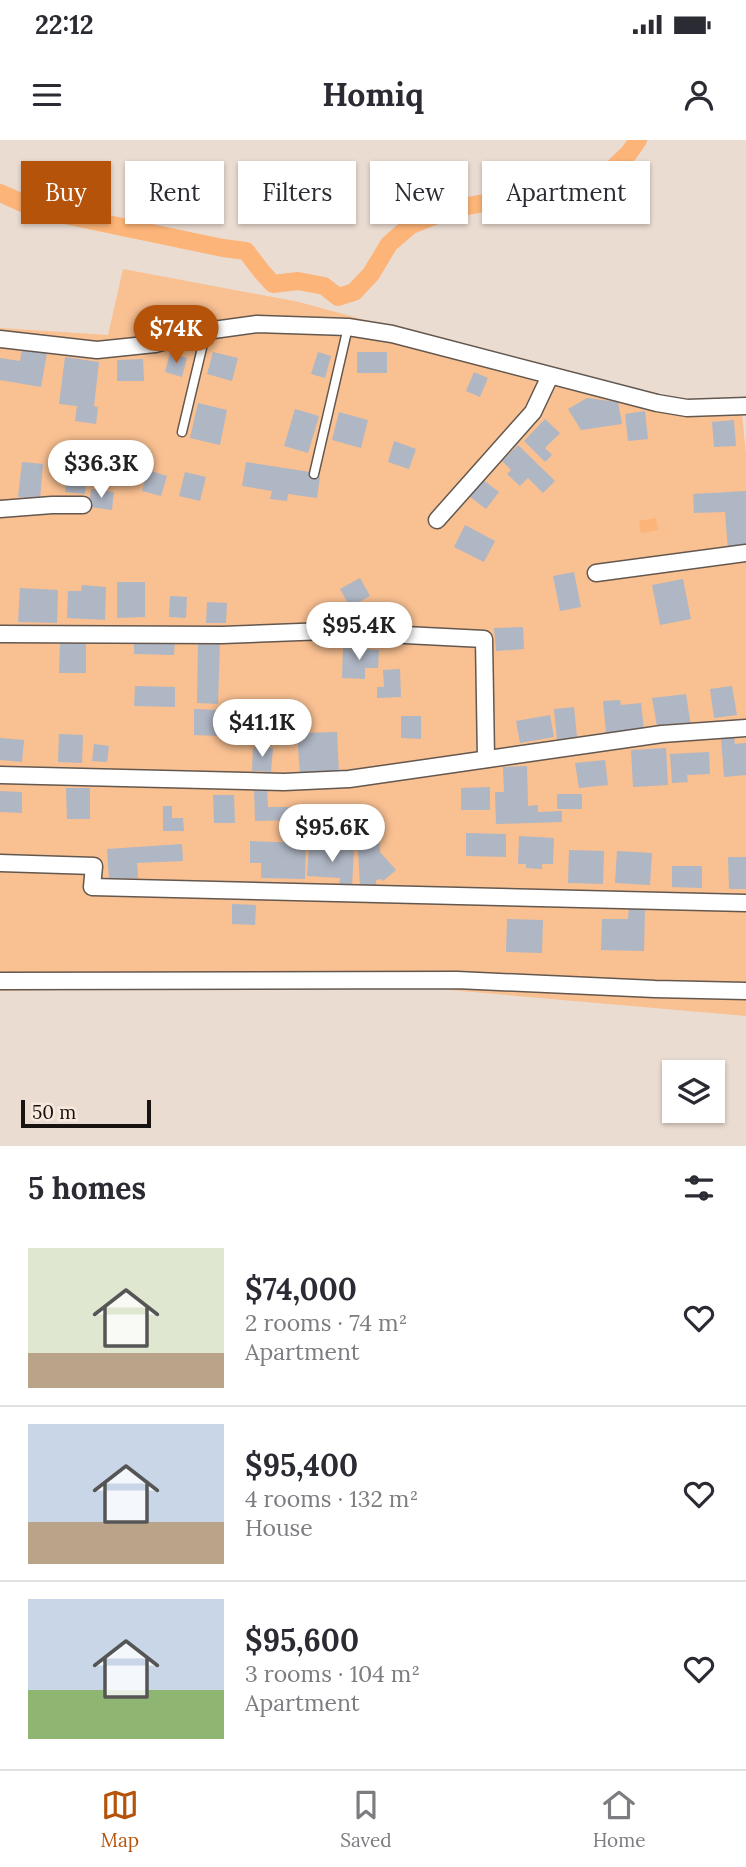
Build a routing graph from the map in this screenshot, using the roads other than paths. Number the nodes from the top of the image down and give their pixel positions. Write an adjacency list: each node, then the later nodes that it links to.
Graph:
1 (348, 327): 2 (street); 4 (street); 7 (lane)
2 (206, 331): 3 (street); 6 (lane)
3 (0, 339)
4 (551, 376): 5 (street); 10 (street)
5 (746, 406)
6 (182, 432)
7 (314, 474)
8 (83, 505): 9 (street)
9 (0, 509)
10 (437, 520)
11 (745, 557): 12 (street)
12 (596, 573)
13 (0, 634): 15 (street)
14 (746, 728): 15 (street)
15 (486, 759): 16 (street)
16 (0, 775)
17 (0, 863): 18 (street)
18 (746, 903)
19 (0, 981): 20 (street)
20 (746, 991)

